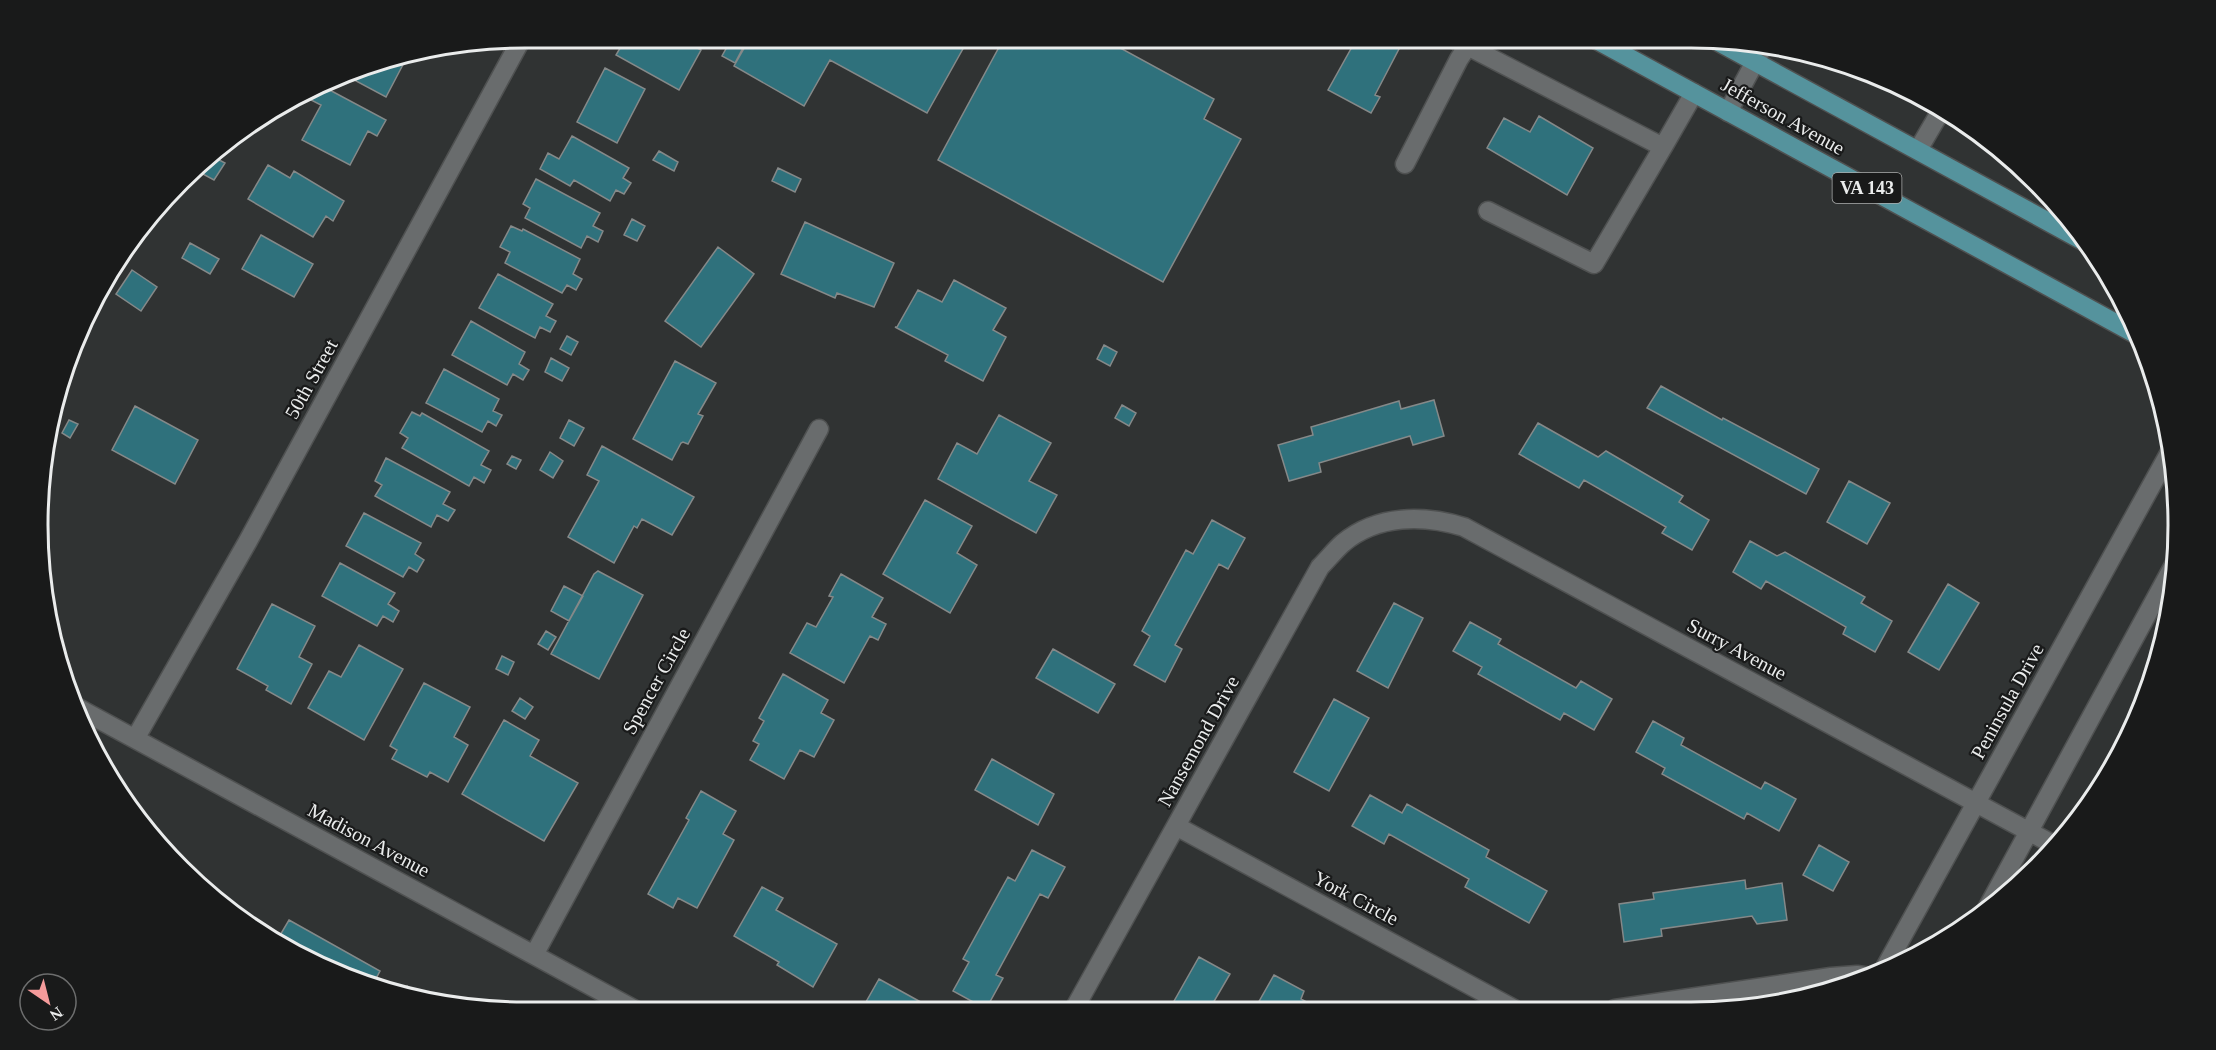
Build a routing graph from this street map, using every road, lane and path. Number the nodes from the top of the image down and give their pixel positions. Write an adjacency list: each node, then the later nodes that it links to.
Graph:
1 (516, 48): 22 (street, 50th Street)
2 (1460, 48): 13 (street)
3 (1479, 48): 11 (street)
4 (1611, 48): 8 (main road, Jefferson Avenue / VA 143)
5 (1734, 50): 7 (main road, Jefferson Avenue / VA 143)
6 (1759, 53): 7 (street)
7 (1755, 61): 9 (street); 12 (main road, Jefferson Avenue / VA 143)
8 (1694, 93): 9 (main road, Jefferson Avenue / VA 143); 11 (street)
9 (1728, 112): 16 (main road, Jefferson Avenue / VA 143)
10 (1938, 117): 12 (street)
11 (1663, 147): 14 (street)
12 (1918, 150): 15 (main road, Jefferson Avenue / VA 143)
13 (1405, 164)
14 (1488, 211)
15 (2067, 232)
16 (2126, 329)
17 (819, 429): 28 (street, Spencer Circle)
18 (2164, 463): 23 (street, Peninsula Drive)
19 (1390, 521): 23 (street, Surry Avenue); 24 (street, Nansemond Drive)
20 (2164, 582): 25 (street)
21 (86, 712): 22 (street, Madison Avenue)
22 (135, 739): 28 (street, Madison Avenue)
23 (1976, 803): 25 (street, Surry Avenue); 29 (street, Peninsula Drive)
24 (1176, 826): 32 (street, Nansemond Drive); 33 (street, York Circle)
25 (2029, 831): 26 (street, Surry Avenue); 27 (street)
26 (2048, 842)
27 (1996, 891)
28 (534, 955): 31 (street, Madison Avenue)
29 (1890, 959)
30 (1849, 975): 34 (street)
31 (621, 1002)
32 (1078, 1002)
33 (1501, 1002)
34 (1661, 1002)

